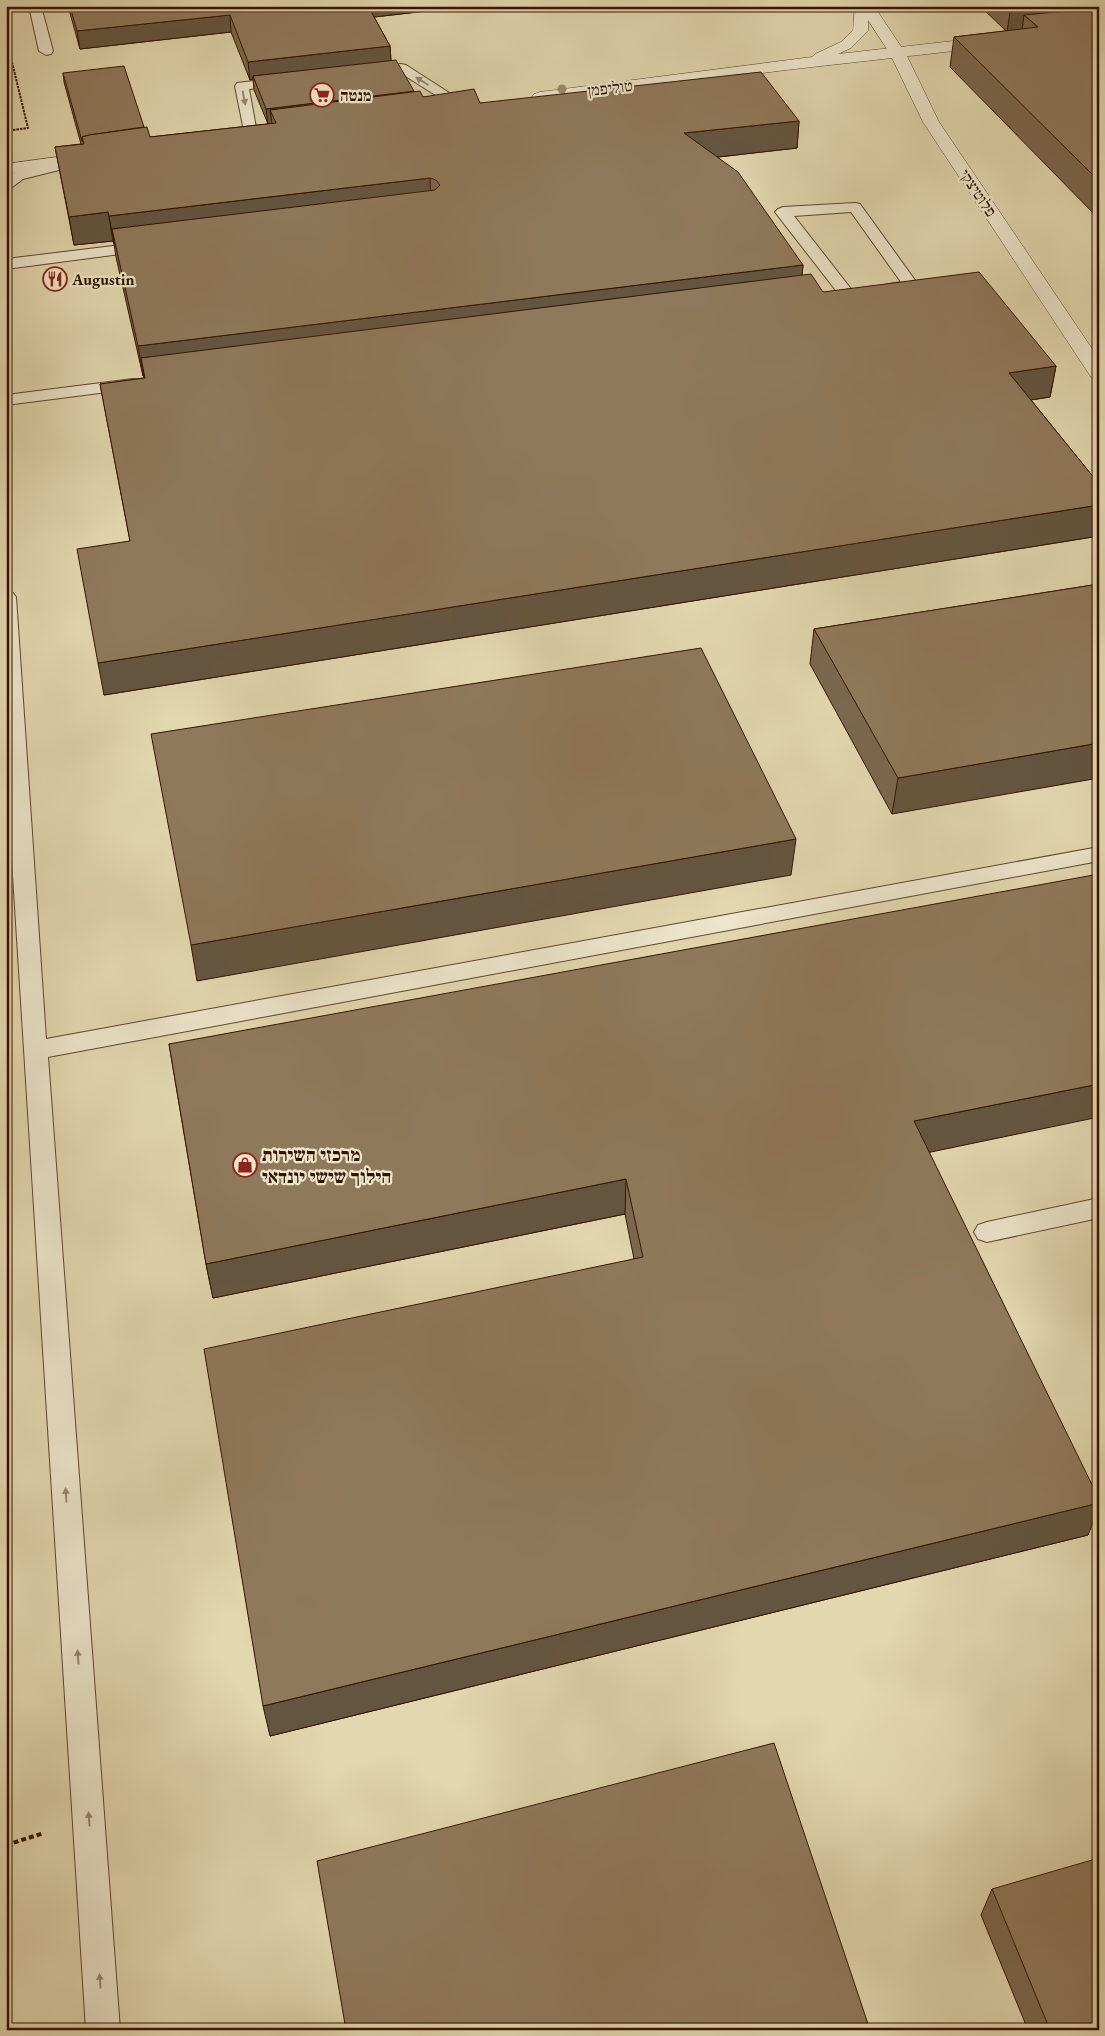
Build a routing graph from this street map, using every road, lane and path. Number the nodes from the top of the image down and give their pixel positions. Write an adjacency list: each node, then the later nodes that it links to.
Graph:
1 (35, 6): 5 (lane)
2 (862, 6): 8 (street)
3 (866, 6): 6 (street, פלוטיצקי)
4 (1005, 39): 6 (street, טוליפמן)
5 (46, 51)
6 (896, 51): 8 (street, טוליפמן); 9 (street, טוליפמן); 28 (street, פלוטיצקי)
7 (10, 58): 17 (path)
8 (813, 60): 9 (street, טוליפמן)
9 (786, 65): 12 (street, טוליפמן)
10 (351, 73): 14 (lane, one-way to 10)
11 (302, 79): 18 (lane, one-way to 18)
12 (522, 99)
13 (483, 104): 14 (street)
14 (464, 107): 15 (street)
15 (435, 110)
16 (270, 130): 18 (street)
17 (6, 131)
18 (250, 133): 19 (street)
19 (232, 135)
20 (6, 156): 21 (street)
21 (87, 159): 22 (street); 23 (lane)
22 (6, 169)
23 (6, 185)
24 (164, 245): 25 (lane)
25 (6, 264)
26 (847, 294): 26 (lane); 27 (lane)
27 (827, 296)
28 (1099, 374)
29 (145, 383): 30 (lane)
30 (6, 400)
31 (6, 597): 32 (lane)
32 (13, 825): 34 (lane)
33 (1099, 854): 34 (lane)
34 (35, 1050): 37 (lane, one-way to 34)
35 (1099, 1208): 36 (lane)
36 (988, 1232)
37 (103, 2030)

